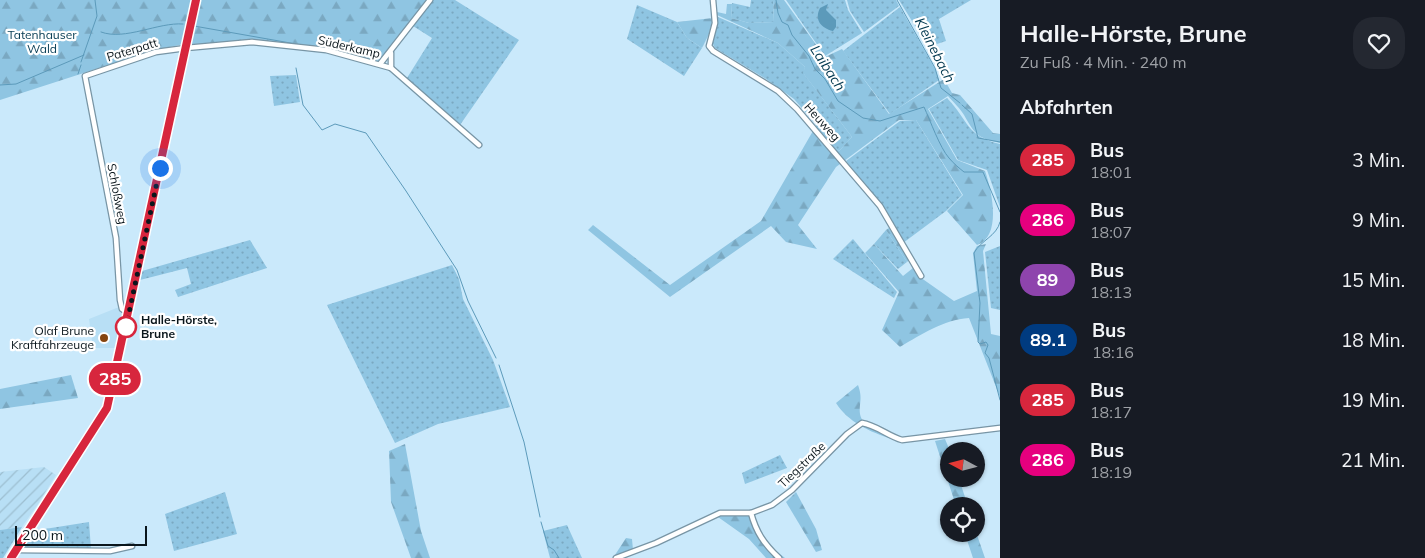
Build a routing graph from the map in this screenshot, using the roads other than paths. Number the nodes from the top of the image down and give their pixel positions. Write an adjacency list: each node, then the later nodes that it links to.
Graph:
1 (196, 0): 4 (main road)
2 (430, 0): 5 (street)
3 (713, 0): 10 (street, Heuweg)
4 (186, 48): 6 (street, Süderkamp); 8 (street, Paterpatt); 11 (main road)
5 (391, 52): 6 (street); 7 (street)
6 (380, 64): 7 (street, Süderkamp)
7 (391, 68): 9 (street, Süderkamp)
8 (84, 76): 11 (street, Schloßweg)
9 (479, 145)
10 (921, 276)
11 (129, 314): 15 (main road)
12 (1000, 428): 13 (street, Tiegstraße)
13 (751, 512): 17 (street, Tiegstraße); 18 (street)
14 (132, 546): 15 (street)
15 (16, 550): 16 (main road)
16 (11, 558)
17 (616, 558)
18 (779, 558)

